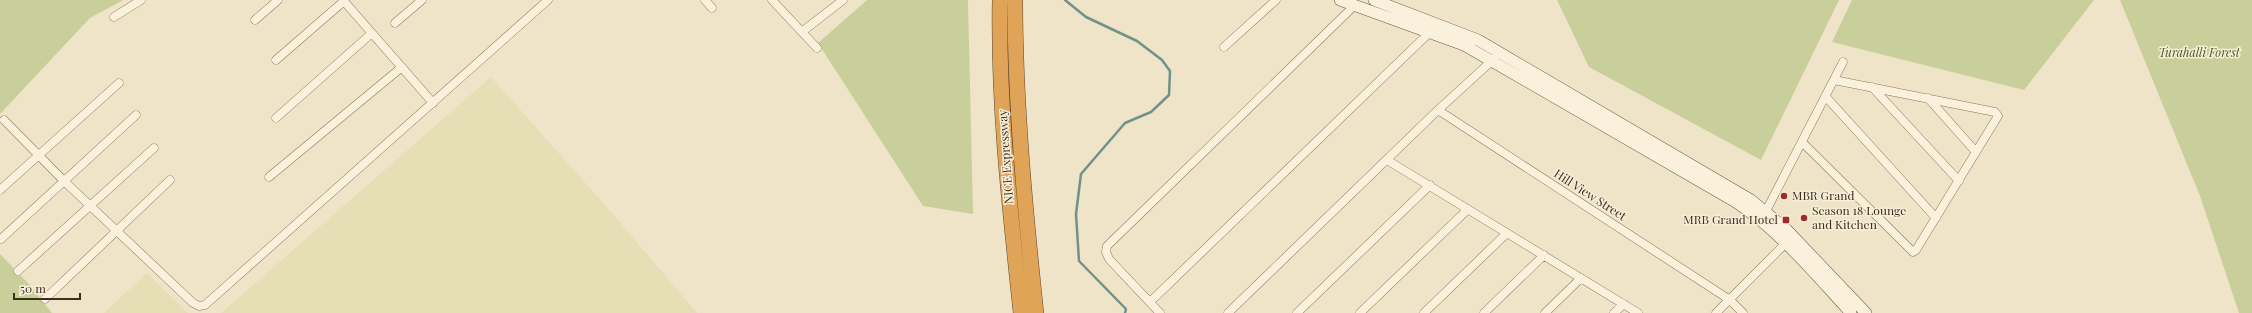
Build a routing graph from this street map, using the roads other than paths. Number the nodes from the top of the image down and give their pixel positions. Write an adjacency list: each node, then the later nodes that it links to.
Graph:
1 (141, 0): 16 (street)
2 (278, 0): 17 (street)
3 (344, 0): 20 (street); 25 (street)
4 (548, 0): 33 (street)
5 (705, 0): 15 (street)
6 (772, 0): 19 (street)
7 (844, 0): 19 (street)
8 (1000, 0): 64 (highway, NICE Expressway)
9 (1015, 0): 65 (highway, NICE Expressway)
10 (1276, 0): 22 (street)
11 (1340, 0): 14 (main road)
12 (1374, 0): 24 (main road)
13 (418, 1): 18 (street)
14 (1355, 5): 21 (main road); 62 (street)
15 (712, 8)
16 (114, 17)
17 (255, 20)
18 (395, 23)
19 (803, 31): 23 (street)
20 (372, 33): 27 (street); 36 (street)
21 (1429, 33): 24 (main road); 62 (street)
22 (1224, 47)
23 (817, 48)
24 (1495, 56): 34 (street); 51 (main road); 56 (main road)
25 (276, 60)
26 (1843, 62): 28 (street)
27 (402, 67): 33 (street); 43 (street)
28 (1834, 80): 30 (street); 31 (street)
29 (119, 83): 41 (street)
30 (1872, 87): 32 (street); 46 (street)
31 (1826, 97): 38 (street); 52 (street)
32 (1928, 98): 40 (street); 40 (street)
33 (433, 103): 53 (street)
34 (1438, 110): 42 (street); 61 (street, Hill View Street)
35 (136, 115): 45 (street)
36 (276, 118)
37 (4, 120): 41 (street)
38 (1802, 142): 51 (street); 52 (street)
39 (154, 148): 49 (street)
40 (1976, 152): 46 (street)
41 (39, 155): 45 (street); 48 (street)
42 (1387, 160): 47 (street); 67 (street)
43 (269, 177)
44 (170, 180): 53 (street)
45 (64, 181): 49 (street); 55 (street)
46 (1959, 181): 52 (street)
47 (1430, 185): 50 (street); 68 (street)
48 (0, 190)
49 (90, 205): 53 (street); 58 (street)
50 (1468, 209): 54 (street); 69 (street)
51 (1766, 211): 56 (main road)
52 (1936, 218)
53 (118, 231): 60 (street)
54 (1507, 232): 57 (street); 70 (street)
55 (1, 239)
56 (1789, 240): 61 (street); 77 (main road); 78 (main road)
57 (1544, 255): 59 (street); 71 (street)
58 (18, 271)
59 (1582, 278): 63 (street); 72 (street)
60 (45, 299)
61 (1730, 300): 75 (street); 76 (street, Hill View Street)
62 (1150, 302): 66 (street)
63 (1624, 304): 73 (street); 74 (street)
64 (1021, 313)
65 (1036, 313)
66 (1160, 313)
67 (1228, 313)
68 (1297, 313)
69 (1360, 313)
70 (1424, 313)
71 (1484, 313)
72 (1545, 313)
73 (1614, 313)
74 (1638, 313)
75 (1716, 313)
76 (1743, 313)
77 (1851, 313)
78 (1866, 313)

